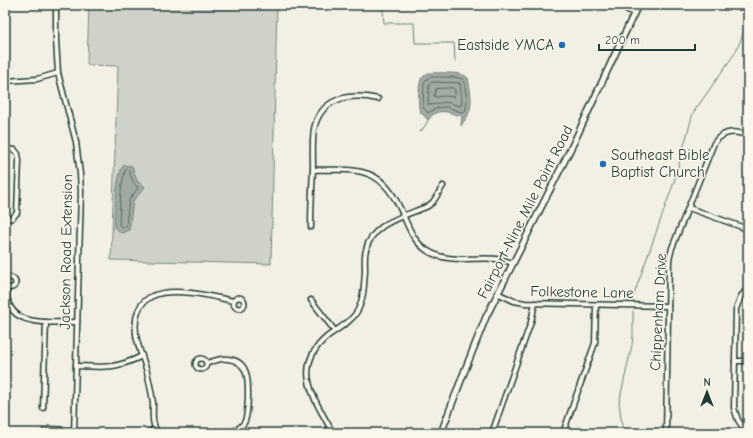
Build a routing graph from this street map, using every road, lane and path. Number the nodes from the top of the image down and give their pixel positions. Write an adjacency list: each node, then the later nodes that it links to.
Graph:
1 (56, 5): 5 (street, Jackson Road Extension)
2 (617, 5): 4 (street)
3 (638, 5): 4 (main road, Fairport-Nine Mile Point Road)
4 (634, 13): 17 (main road, Fairport-Nine Mile Point Road)
5 (58, 74): 6 (street); 28 (street, Jackson Road Extension)
6 (5, 81)
7 (378, 99): 10 (street)
8 (748, 136): 12 (street, Chippenham Drive)
9 (5, 149): 14 (street)
10 (313, 170): 13 (street); 15 (street)
11 (443, 186): 13 (street)
12 (689, 208): 16 (street); 26 (street, Chippenham Drive)
13 (404, 216): 17 (street); 29 (street)
14 (5, 219)
15 (311, 227)
16 (748, 230)
17 (512, 263): 21 (main road, Fairport-Nine Mile Point Road)
18 (5, 280): 19 (street)
19 (6, 286): 27 (street)
20 (748, 288): 31 (street)
21 (497, 293): 24 (street, Folkestone Lane); 44 (main road, Fairport-Nine Mile Point Road)
22 (311, 300): 29 (street)
23 (234, 301): 30 (street)
24 (535, 303): 25 (street, Folkestone Lane); 45 (street)
25 (596, 305): 26 (street, Folkestone Lane); 46 (street)
26 (668, 306): 47 (street, Chippenham Drive)
27 (46, 322): 28 (street); 35 (street)
28 (78, 322): 34 (street, Jackson Road Extension)
29 (334, 331): 43 (street)
30 (142, 356): 34 (street); 37 (street)
31 (735, 361): 32 (street); 48 (street)
32 (748, 361)
33 (207, 363): 42 (street)
34 (76, 366): 36 (street, Jackson Road Extension)
35 (43, 408)
36 (74, 431): 38 (street)
37 (156, 431): 41 (street)
38 (43, 433)
39 (133, 433): 40 (street)
40 (137, 433)
41 (147, 433)
42 (225, 433)
43 (333, 433)
44 (442, 433)
45 (492, 433)
46 (563, 433)
47 (666, 433)
48 (746, 433)

